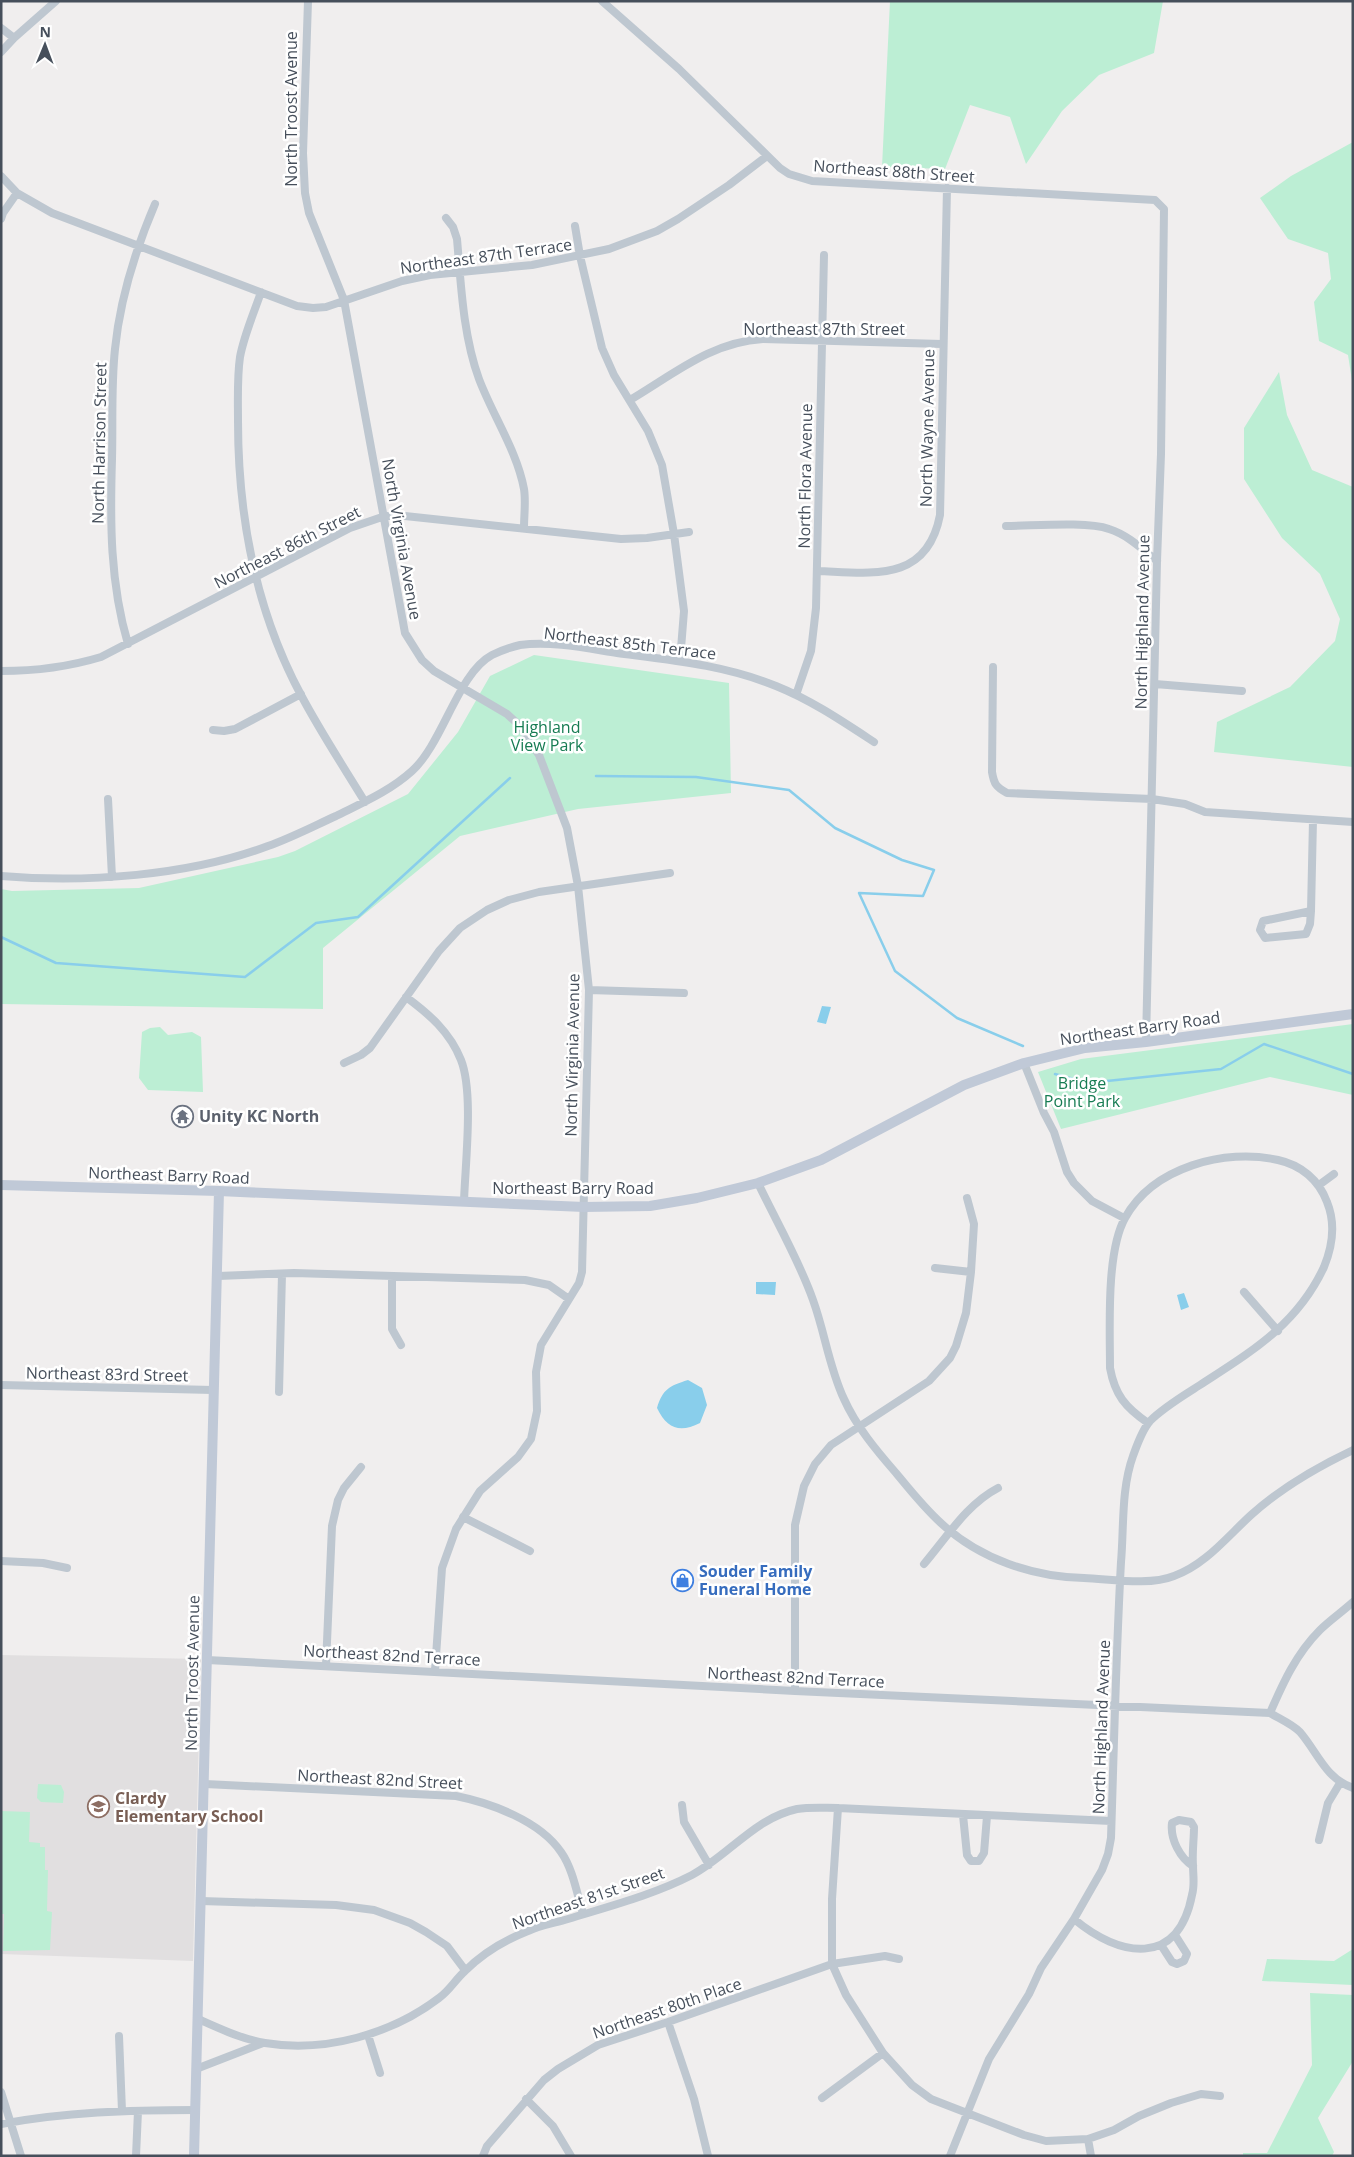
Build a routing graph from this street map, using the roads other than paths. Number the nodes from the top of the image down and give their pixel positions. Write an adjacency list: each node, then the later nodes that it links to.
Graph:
1 (56, 1): 5 (street)
2 (308, 1): 21 (street, North Troost Avenue)
3 (602, 1): 7 (street, Northeast 88th Street)
4 (1, 28): 5 (street)
5 (14, 38): 6 (street)
6 (1, 52)
7 (767, 156): 9 (street, Northeast 88th Street); 18 (street, Northeast 87th Terrace)
8 (1, 176): 10 (street, Northeast 87th Terrace)
9 (946, 188): 12 (street, Northeast 88th Street); 23 (street, North Wayne Avenue)
10 (17, 193): 14 (street); 16 (street, Northeast 87th Terrace)
11 (155, 204): 16 (street)
12 (1160, 204): 30 (street, North Highland Avenue)
13 (446, 218): 19 (street)
14 (1, 219)
15 (575, 226): 18 (street)
16 (138, 244): 20 (street, Northeast 87th Terrace); 33 (street, North Harrison Street)
17 (824, 255): 22 (street, North Flora Avenue)
18 (580, 256): 19 (street, Northeast 87th Terrace); 24 (street)
19 (460, 272): 21 (street, Northeast 87th Terrace); 27 (street)
20 (261, 292): 21 (street, Northeast 87th Terrace); 32 (street)
21 (344, 300): 25 (street, North Virginia Avenue)
22 (822, 342): 23 (street, Northeast 87th Street); 24 (street, Northeast 87th Street); 31 (street, North Flora Avenue)
23 (942, 344): 31 (street, North Wayne Avenue)
24 (630, 400): 29 (street)
25 (385, 516): 27 (street, Northeast 86th Street); 32 (street, Northeast 86th Street); 38 (street, North Virginia Avenue)
26 (1006, 526): 30 (street)
27 (524, 528): 29 (street, Northeast 86th Street)
28 (689, 532): 29 (street, Northeast 86th Street)
29 (674, 534): 34 (street)
30 (1157, 561): 37 (street, North Highland Avenue)
31 (818, 571): 41 (street, North Flora Avenue)
32 (257, 576): 33 (street, Northeast 86th Street); 40 (street)
33 (128, 644): 36 (street, Northeast 86th Street)
34 (680, 661): 38 (street, Northeast 85th Terrace); 41 (street, Northeast 85th Terrace)
35 (993, 667): 45 (street)
36 (1, 671)
37 (1155, 684): 39 (street); 45 (street, North Highland Avenue)
38 (464, 687): 46 (street, Northeast 85th Terrace); 52 (street, North Virginia Avenue)
39 (1242, 690)
40 (301, 694): 42 (street); 46 (street)
41 (796, 694): 43 (street, Northeast 85th Terrace)
42 (213, 730)
43 (874, 742)
44 (108, 799): 51 (street)
45 (1152, 799): 47 (street); 58 (street, North Highland Avenue)
46 (365, 802): 51 (street, Northeast 85th Terrace)
47 (1313, 820): 48 (street); 53 (street)
48 (1353, 822)
49 (670, 873): 52 (street)
50 (1, 876): 51 (street, Northeast 85th Terrace)
51 (112, 877)
52 (578, 886): 54 (street, North Virginia Avenue); 56 (street)
53 (1311, 911): 53 (street)
54 (589, 990): 55 (street); 68 (street, North Virginia Avenue)
55 (684, 993)
56 (406, 997): 59 (street); 67 (street)
57 (1353, 1014): 58 (main road, Northeast Barry Road)
58 (1146, 1042): 60 (main road, Northeast Barry Road)
59 (344, 1063)
60 (1024, 1063): 62 (main road, Northeast Barry Road); 69 (street)
61 (1334, 1174): 64 (street)
62 (758, 1183): 68 (main road, Northeast Barry Road); 83 (street)
63 (1, 1185): 65 (main road, Northeast Barry Road)
64 (1319, 1185): 69 (street, North Highland Avenue); 77 (street, North Highland Avenue)
65 (220, 1190): 67 (main road, Northeast Barry Road); 73 (main road, North Troost Avenue)
66 (967, 1198): 71 (street)
67 (464, 1202): 68 (main road, Northeast Barry Road)
68 (584, 1207): 76 (street, North Virginia Avenue)
69 (1124, 1218): 82 (street)
70 (935, 1268): 71 (street)
71 (971, 1272): 83 (street)
72 (282, 1274): 73 (street); 74 (street); 81 (street)
73 (218, 1276): 80 (main road, North Troost Avenue)
74 (392, 1276): 76 (street); 78 (street)
75 (1244, 1292): 77 (street)
76 (570, 1299): 87 (street, North Virginia Avenue)
77 (1278, 1331): 82 (street, North Highland Avenue)
78 (401, 1344)
79 (1, 1385): 80 (street, Northeast 83rd Street)
80 (213, 1390): 95 (main road, North Troost Avenue)
81 (279, 1392)
82 (1148, 1423): 93 (street, North Highland Avenue)
83 (859, 1426): 88 (street); 98 (street)
84 (1353, 1450): 93 (street)
85 (361, 1467): 96 (street)
86 (998, 1488): 88 (street)
87 (463, 1517): 89 (street); 97 (street, North Virginia Avenue)
88 (951, 1532): 91 (street); 93 (street)
89 (530, 1551)
90 (1, 1561): 92 (street)
91 (924, 1564)
92 (67, 1568)
93 (1120, 1580): 99 (street, North Highland Avenue)
94 (1352, 1604): 100 (street)
95 (207, 1660): 96 (street, Northeast 82nd Terrace); 102 (main road, North Troost Avenue)
96 (326, 1665): 97 (street, Northeast 82nd Terrace)
97 (435, 1671): 98 (street, Northeast 82nd Terrace)
98 (795, 1691): 99 (street, Northeast 82nd Terrace)
99 (1115, 1705): 100 (street, Northeast 82nd Terrace); 108 (street, North Highland Avenue)
100 (1270, 1713): 101 (street, Northeast 82nd Terrace)
101 (1340, 1783): 103 (street, Northeast 82nd Terrace); 109 (street)
102 (205, 1784): 112 (main road, North Troost Avenue); 113 (street, Northeast 82nd Street)
103 (1353, 1788)
104 (682, 1805): 110 (street)
105 (838, 1808): 106 (street, Northeast 81st Street); 110 (street, Northeast 81st Street); 118 (street)
106 (963, 1815): 107 (street, Northeast 81st Street); 107 (street)
107 (987, 1816): 108 (street, Northeast 81st Street)
108 (1111, 1820): 114 (street, North Highland Avenue)
109 (1319, 1840)
110 (709, 1865): 113 (street, Northeast 81st Street)
111 (1193, 1866): 111 (street); 115 (street)
112 (201, 1901): 119 (street); 120 (main road, North Troost Avenue)
113 (583, 1914): 119 (street, Northeast 81st Street)
114 (1074, 1919): 116 (street); 135 (street, North Highland Avenue)
115 (1175, 1935): 116 (street); 116 (street)
116 (1161, 1945)
117 (899, 1959): 118 (street, Northeast 80th Place)
118 (832, 1964): 121 (street, Northeast 80th Place); 125 (street)
119 (465, 1970): 122 (street, Northeast 81st Street)
120 (198, 2018): 124 (street, Northeast 81st Street); 126 (main road, North Troost Avenue)
121 (668, 2022): 131 (street, Northeast 80th Place); 144 (street)
122 (368, 2035): 124 (street, Northeast 81st Street); 127 (street)
123 (119, 2036): 134 (street)
124 (263, 2043): 126 (street, Northeast 81st Street)
125 (883, 2053): 130 (street); 135 (street)
126 (196, 2069): 133 (main road, North Troost Avenue)
127 (380, 2073)
128 (1, 2092): 136 (street)
129 (1220, 2096): 138 (street)
130 (822, 2098)
131 (526, 2099): 139 (street, Northeast 80th Place); 143 (street)
132 (138, 2110): 133 (street); 134 (street); 141 (street)
133 (195, 2110): 142 (main road, North Troost Avenue)
134 (122, 2111): 136 (street)
135 (966, 2113): 138 (street); 145 (street, North Highland Avenue)
136 (12, 2122): 137 (street); 140 (street)
137 (1, 2124)
138 (1088, 2139): 146 (street)
139 (483, 2155)
140 (21, 2156)
141 (136, 2156)
142 (194, 2156)
143 (571, 2156)
144 (708, 2156)
145 (950, 2156)
146 (1091, 2156)

